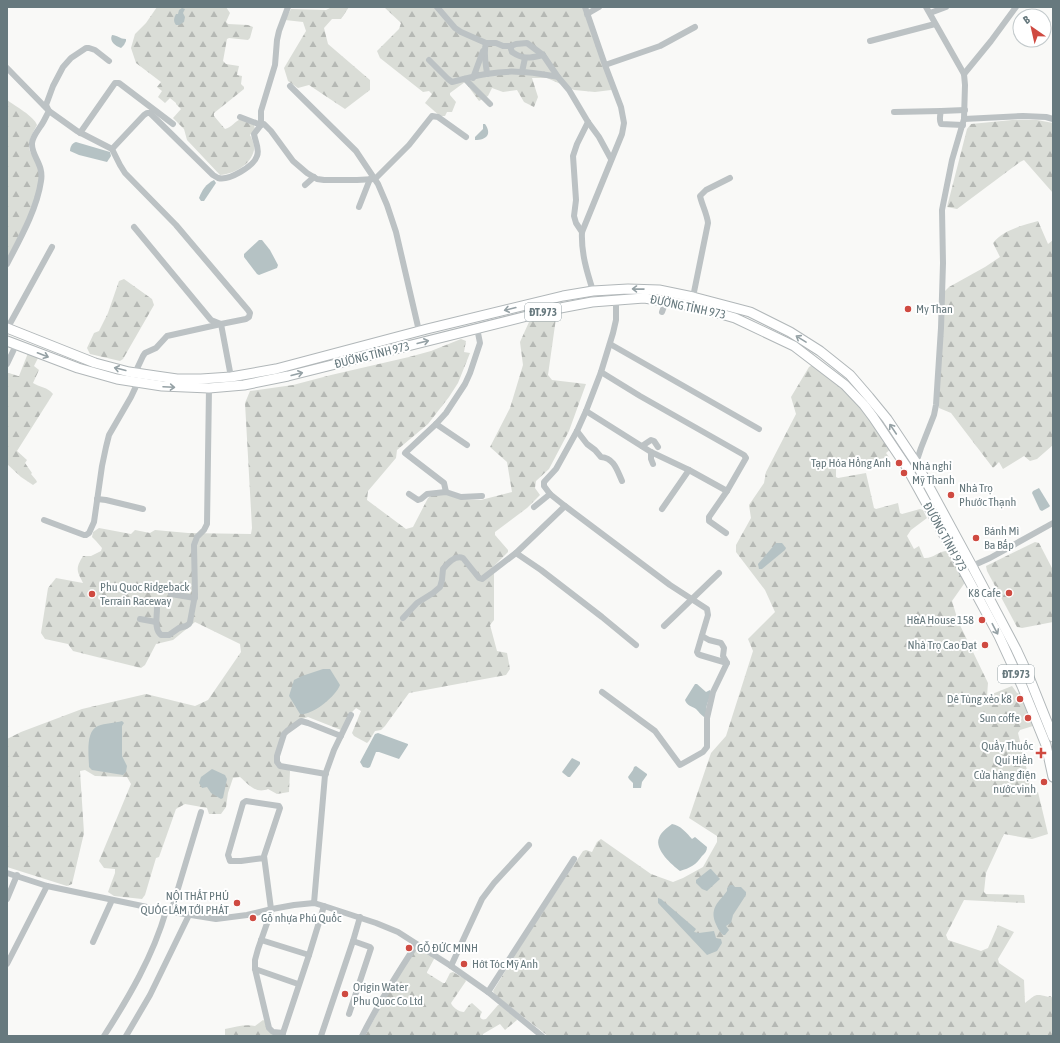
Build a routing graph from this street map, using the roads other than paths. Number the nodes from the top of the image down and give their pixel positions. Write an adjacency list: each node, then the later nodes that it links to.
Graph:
1 (288, 7): 38 (street)
2 (438, 7): 13 (street)
3 (585, 7): 9 (street)
4 (600, 7): 9 (street)
5 (926, 7): 8 (street)
6 (946, 7): 8 (street)
7 (1016, 7): 23 (street)
8 (930, 13): 10 (street)
9 (587, 14): 19 (street)
10 (935, 24): 12 (street); 23 (street)
11 (695, 27): 19 (street)
12 (870, 41)
13 (485, 46): 14 (street); 22 (street); 25 (street)
14 (510, 46): 15 (street); 16 (street)
15 (543, 55): 16 (street); 24 (street)
16 (525, 58): 21 (street)
17 (429, 60): 26 (street)
18 (109, 61): 30 (street)
19 (605, 65): 42 (street)
20 (7, 68): 30 (street)
21 (522, 72): 22 (street); 24 (street)
22 (487, 74): 25 (street)
23 (964, 74): 29 (street)
24 (558, 77): 35 (street)
25 (472, 78): 26 (street)
26 (464, 79): 28 (street)
27 (290, 86): 45 (street)
28 (490, 104)
29 (965, 110): 31 (street); 36 (street)
30 (49, 111): 39 (street); 51 (street)
31 (940, 111): 32 (street); 36 (street)
32 (894, 112)
33 (240, 117): 38 (street)
34 (1053, 119): 36 (street)
35 (588, 122): 42 (street); 49 (street)
36 (964, 122): 79 (street)
37 (173, 124): 39 (street)
38 (261, 125): 41 (street); 43 (street)
39 (80, 133): 41 (street)
40 (466, 136): 45 (street)
41 (112, 149): 58 (street)
42 (611, 159): 49 (street)
43 (314, 177): 45 (street); 46 (street)
44 (730, 178): 53 (street)
45 (373, 179): 47 (street); 61 (street)
46 (305, 186)
47 (359, 207)
48 (134, 227): 58 (street)
49 (582, 232): 52 (street)
50 (52, 248): 59 (street)
51 (7, 264)
52 (593, 291): 53 (main road, ĐƯỜNG TỈNH 973 / ĐT.973, one-way to 52); 57 (main road, ĐƯỜNG TỈNH 973 / ĐT.973, one-way to 57)
53 (694, 297): 79 (main road, ĐƯỜNG TỈNH 973 / ĐT.973, one-way to 53)
54 (616, 300): 55 (main road, ĐƯỜNG TỈNH 973 / ĐT.973); 60 (main road, ĐƯỜNG TỈNH 973 / ĐT.973); 63 (street)
55 (666, 301): 56 (street); 81 (main road, ĐƯỜNG TỈNH 973 / ĐT.973)
56 (662, 312)
57 (473, 318): 60 (main road); 61 (main road, ĐƯỜNG TỈNH 973 / ĐT.973)
58 (221, 324): 67 (street); 68 (street)
59 (7, 328): 67 (main road, ĐƯỜNG TỈNH 973 / ĐT.973, one-way to 59)
60 (477, 328): 70 (main road, ĐƯỜNG TỈNH 973 / ĐT.973, one-way to 60); 72 (street)
61 (419, 331): 68 (main road, ĐƯỜNG TỈNH 973 / ĐT.973)
62 (7, 341): 64 (main road, ĐƯỜNG TỈNH 973 / ĐT.973)
63 (610, 344): 66 (street); 73 (street)
64 (16, 345): 65 (street); 69 (main road, ĐƯỜNG TỈNH 973 / ĐT.973, one-way to 69)
65 (7, 364)
66 (601, 372): 71 (street); 84 (street)
67 (136, 373): 68 (main road, ĐƯỜNG TỈNH 973 / ĐT.973)
68 (231, 377)
69 (138, 382): 70 (main road, ĐƯỜNG TỈNH 973 / ĐT.973, one-way to 70); 89 (street)
70 (209, 388): 102 (street)
71 (586, 411): 74 (street); 76 (street)
72 (436, 424): 75 (street); 85 (street)
73 (759, 430)
74 (577, 431): 83 (street); 87 (street)
75 (467, 445)
76 (642, 446): 77 (street); 78 (street)
77 (658, 447)
78 (651, 452): 80 (street); 82 (street)
79 (915, 461): 81 (main road); 98 (main road, ĐƯỜNG TỈNH 973 / ĐT.973)
80 (653, 464)
81 (906, 466): 98 (main road, ĐƯỜNG TỈNH 973 / ĐT.973)
82 (689, 470): 84 (street); 93 (street)
83 (622, 481)
84 (727, 491): 96 (street)
85 (446, 492): 86 (street); 88 (street)
86 (408, 494)
87 (550, 494): 90 (street); 91 (street)
88 (482, 496)
89 (97, 499): 92 (street); 94 (street)
90 (565, 506): 97 (street); 103 (street)
91 (534, 507)
92 (143, 509)
93 (662, 509)
94 (44, 520)
95 (1053, 523): 98 (street)
96 (726, 533)
97 (516, 553): 105 (street); 110 (street)
98 (971, 571): 100 (main road, ĐƯỜNG TỈNH 973 / ĐT.973)
99 (718, 573): 103 (street)
100 (981, 592): 113 (main road, ĐƯỜNG TỈNH 973 / ĐT.973); 118 (main road, ĐƯỜNG TỈNH 973 / ĐT.973, one-way to 118)
101 (171, 594): 102 (street)
102 (195, 598): 107 (street)
103 (691, 600): 108 (street); 109 (street)
104 (157, 608): 107 (street)
105 (402, 618)
106 (140, 619): 107 (street)
107 (156, 622)
108 (664, 626)
109 (702, 636): 111 (street); 111 (street)
110 (636, 645)
111 (727, 663): 112 (street)
112 (602, 692)
113 (1044, 712): 115 (main road, ĐT.973); 117 (main road, ĐƯỜNG TỈNH 973 / ĐT.973)
114 (351, 715): 116 (street)
115 (1053, 721)
116 (341, 736): 120 (street); 120 (street)
117 (1053, 737)
118 (1049, 745): 119 (main road, ĐƯỜNG TỈNH 973 / ĐT.973)
119 (1051, 756): 121 (main road, ĐƯỜNG TỈNH 973)
120 (326, 774): 131 (street)
121 (1053, 777)
122 (201, 812): 134 (street)
123 (529, 846): 143 (street)
124 (264, 858): 124 (street); 133 (street)
125 (574, 860): 146 (street)
126 (7, 872): 127 (street)
127 (17, 875): 128 (street); 129 (street)
128 (47, 886): 130 (street); 142 (street)
129 (7, 899)
130 (112, 900): 134 (street); 139 (street)
131 (314, 903): 132 (street); 133 (street)
132 (324, 906): 136 (street); 141 (street)
133 (272, 909): 135 (street); 137 (street)
134 (169, 912): 135 (street); 149 (street)
135 (189, 915): 150 (street)
136 (360, 917): 138 (street); 140 (street)
137 (261, 940): 141 (street); 144 (street)
138 (353, 941): 147 (street); 151 (street)
139 (93, 942)
140 (416, 945): 143 (street); 152 (street)
141 (309, 954): 145 (street)
142 (7, 964)
143 (451, 966): 146 (street)
144 (255, 970): 145 (street); 148 (street)
145 (298, 984): 148 (street)
146 (488, 992): 153 (street)
147 (349, 1014)
148 (282, 1034)
149 (104, 1036)
150 (126, 1036)
151 (321, 1036)
152 (362, 1036)
153 (542, 1036)

